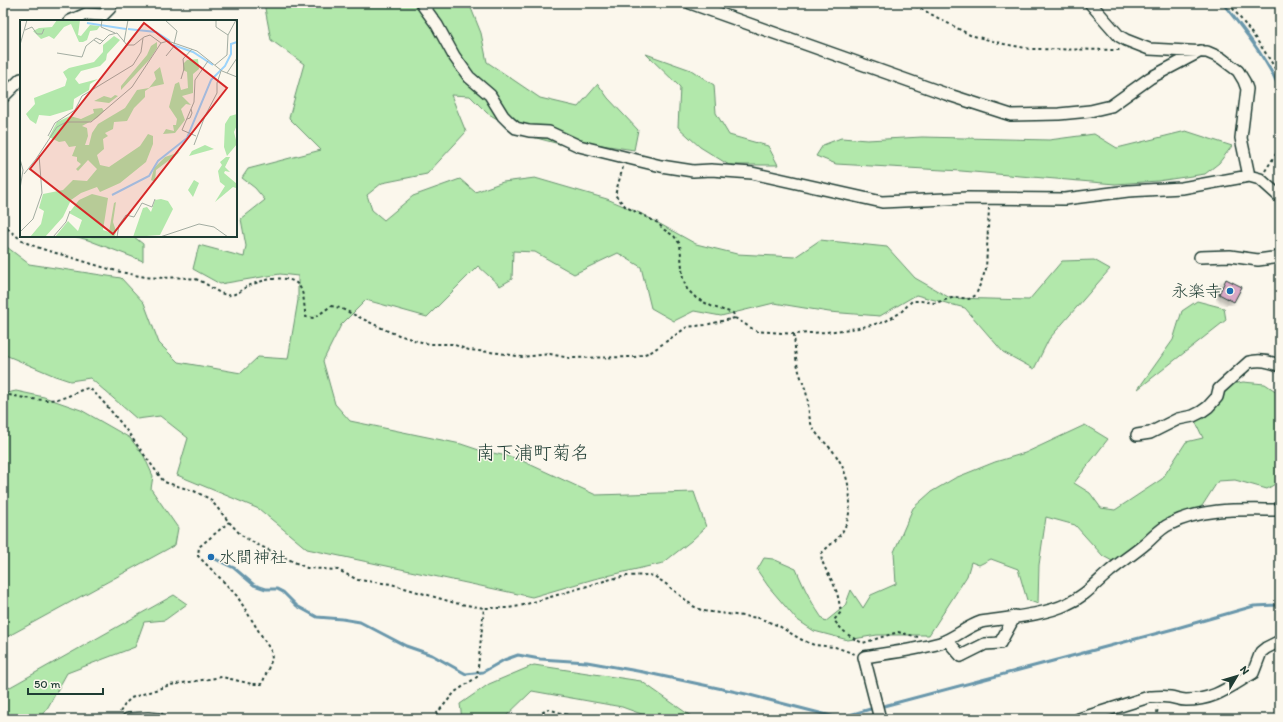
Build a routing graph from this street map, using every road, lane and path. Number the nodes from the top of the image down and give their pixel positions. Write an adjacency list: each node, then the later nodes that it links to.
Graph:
1 (112, 3): 7 (street)
2 (421, 3): 15 (street)
3 (690, 3): 9 (street)
4 (910, 3): 8 (path)
5 (1090, 3): 9 (street)
6 (1229, 3): 10 (path)
7 (72, 20)
8 (1122, 50)
9 (1201, 51): 17 (street)
10 (1280, 78)
11 (20, 80): 12 (street)
12 (3, 97)
13 (1280, 146): 14 (path)
14 (1278, 151): 16 (path); 17 (path)
15 (626, 157): 19 (street); 23 (path)
16 (1280, 164)
17 (1254, 177): 18 (street); 19 (street)
18 (1280, 197)
19 (989, 198): 24 (path)
20 (3, 224): 23 (path)
21 (1200, 256): 22 (street)
22 (1280, 257)
23 (734, 318): 24 (path)
24 (794, 334): 34 (path)
25 (1280, 366): 27 (street)
26 (3, 394): 29 (path)
27 (1137, 435)
28 (1280, 510): 31 (street)
29 (229, 522): 30 (path); 38 (path)
30 (484, 608): 35 (path); 40 (path)
31 (1015, 616): 32 (street); 32 (street)
32 (947, 640): 34 (street)
33 (1280, 641): 44 (street)
34 (933, 644): 35 (street)
35 (864, 657): 37 (street)
36 (565, 715): 41 (path); 42 (path); 43 (path)
37 (879, 716)
38 (124, 717): 39 (street)
39 (159, 719)
40 (432, 719)
41 (532, 719)
42 (564, 719)
43 (581, 719)
44 (1079, 719)

